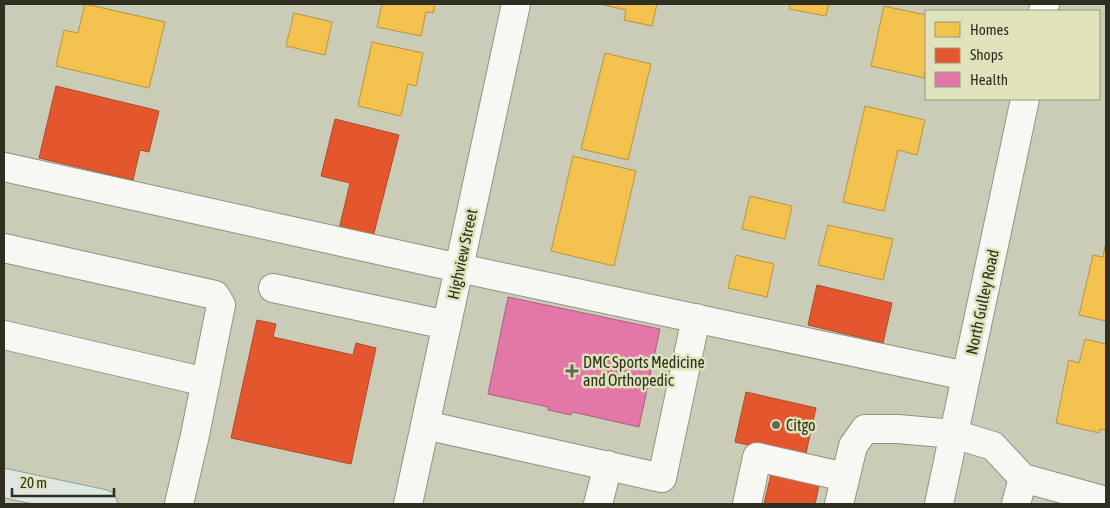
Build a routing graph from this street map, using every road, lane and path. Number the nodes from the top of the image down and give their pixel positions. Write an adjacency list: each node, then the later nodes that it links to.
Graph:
1 (516, 4): 5 (street, Highview Street)
2 (1025, 100): 10 (street, North Gulley Road)
3 (4, 167): 5 (street)
4 (4, 248): 11 (street)
5 (459, 268): 7 (street); 8 (street, Highview Street)
6 (273, 288): 8 (street)
7 (696, 318): 10 (street); 14 (street)
8 (447, 325): 12 (street, Highview Street)
9 (4, 335): 11 (street)
10 (966, 376): 13 (street, North Gulley Road)
11 (206, 382): 21 (street)
12 (425, 426): 14 (street); 22 (street, Highview Street)
13 (954, 434): 15 (street); 16 (street); 26 (street, North Gulley Road)
14 (608, 465): 23 (street)
15 (845, 478): 24 (street); 25 (street)
16 (1023, 478): 18 (street); 27 (street)
17 (4, 483): 20 (main road)
18 (1073, 498): 19 (street)
19 (1106, 501)
20 (87, 503)
21 (179, 504)
22 (408, 504)
23 (598, 504)
24 (747, 504)
25 (839, 504)
26 (939, 504)
27 (1016, 504)

